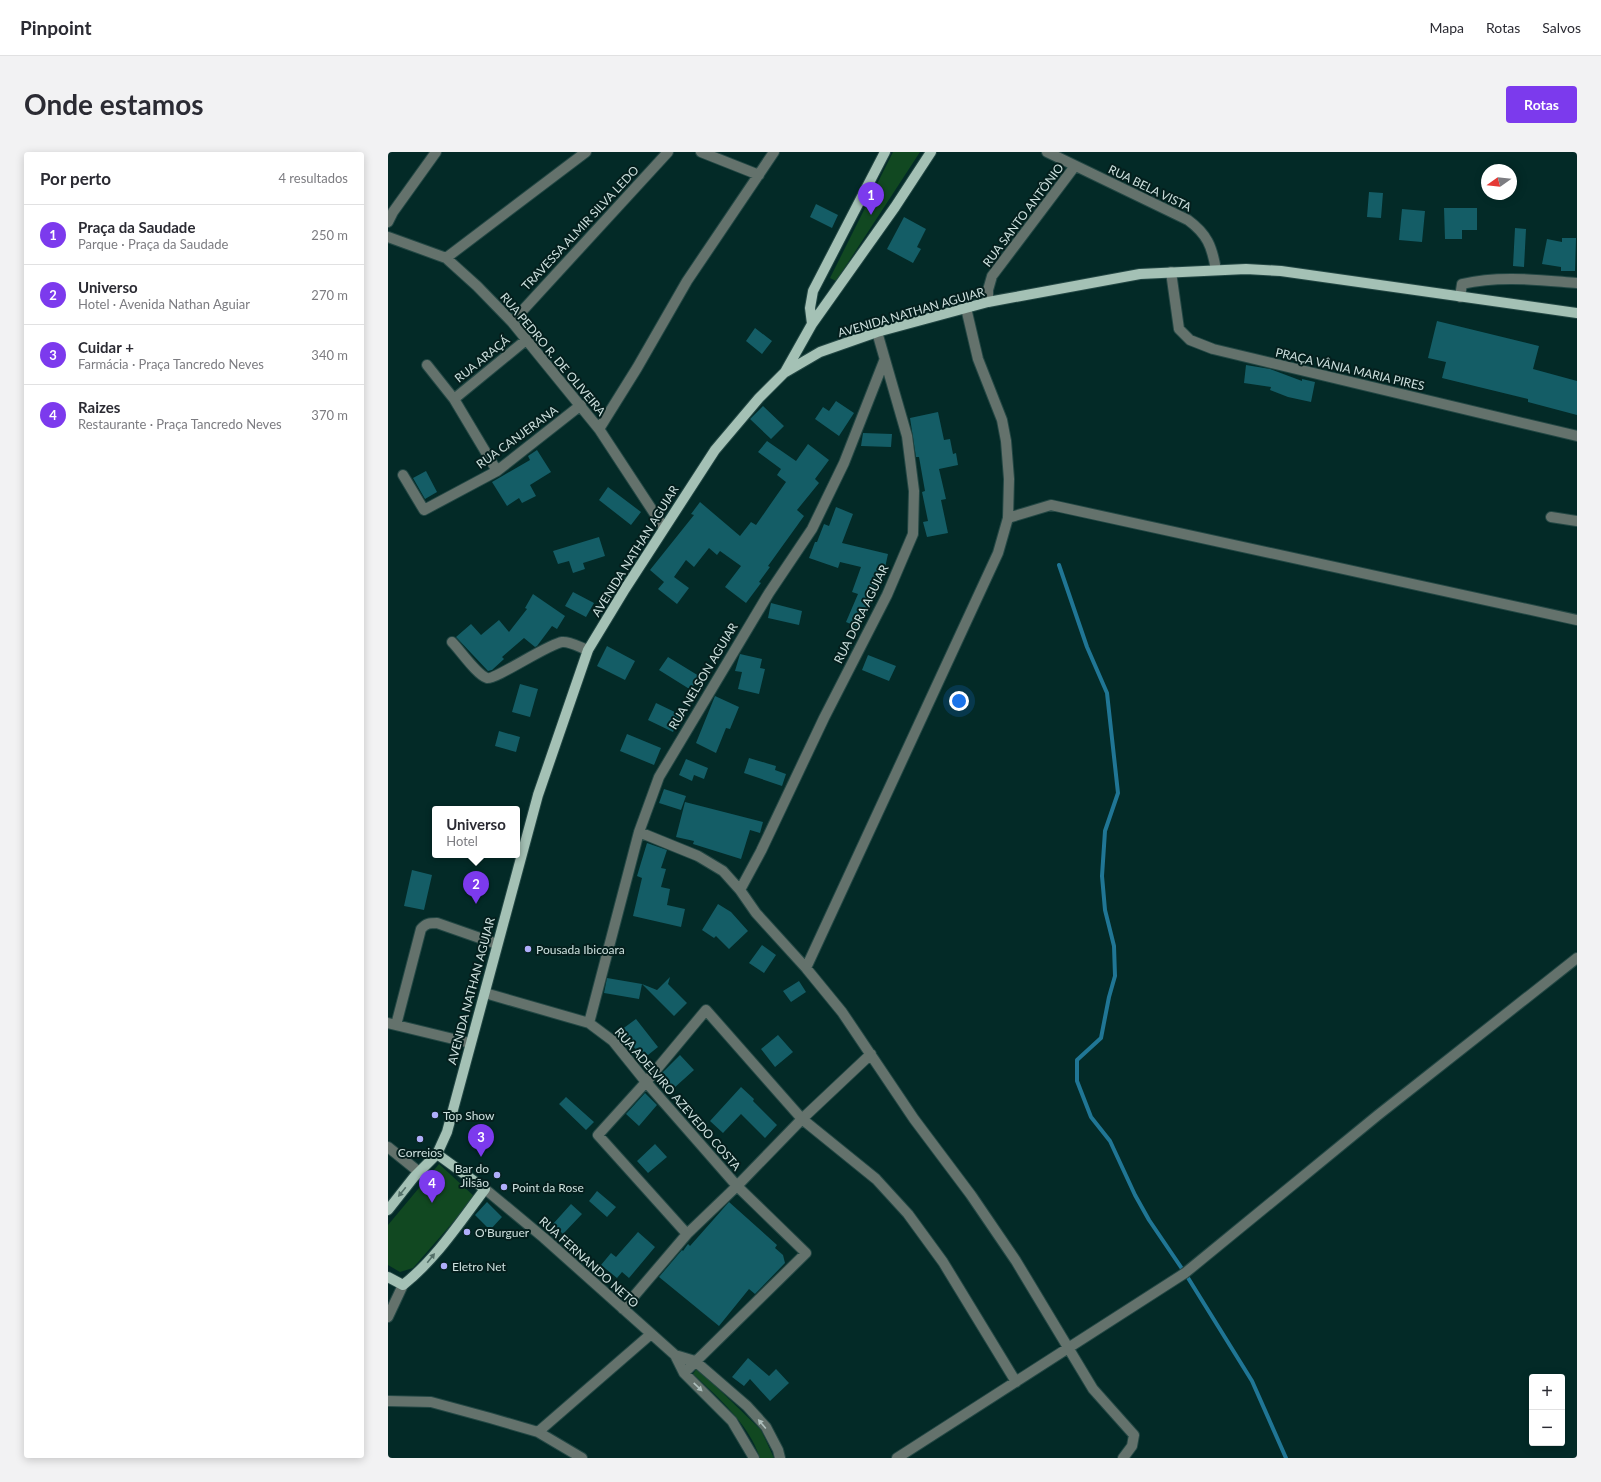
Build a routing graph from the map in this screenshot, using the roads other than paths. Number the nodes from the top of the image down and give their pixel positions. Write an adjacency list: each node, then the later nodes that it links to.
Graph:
1 (436, 152): 11 (street)
2 (586, 152): 13 (street)
3 (668, 152): 21 (street, TRAVESSA ALMIR SILVA LEDO)
4 (701, 152): 10 (street)
5 (885, 152): 22 (main road)
6 (931, 152): 22 (main road)
7 (1047, 152): 9 (street, RUA BELA VISTA)
8 (772, 153): 10 (street)
9 (1075, 166): 14 (street, RUA BELA VISTA); 18 (street, RUA SANTO ANTÔNIO)
10 (760, 176): 30 (street)
11 (388, 222)
12 (388, 237): 13 (street, RUA PEDRO R. DE OLIVEIRA)
13 (446, 258): 21 (street, RUA PEDRO R. DE OLIVEIRA)
14 (1216, 270): 15 (main road, AVENIDA NATHAN AGUIAR); 17 (main road, AVENIDA NATHAN AGUIAR)
15 (1171, 272): 18 (main road, AVENIDA NATHAN AGUIAR); 31 (street, PRAÇA VÂNIA MARIA PIRES)
16 (1577, 282): 17 (street)
17 (1460, 297): 20 (main road, AVENIDA NATHAN AGUIAR)
18 (988, 302): 19 (main road, AVENIDA NATHAN AGUIAR)
19 (966, 308): 23 (main road, AVENIDA NATHAN AGUIAR); 35 (street)
20 (1577, 313)
21 (512, 322): 24 (street, RUA PEDRO R. DE OLIVEIRA)
22 (812, 324): 27 (main road)
23 (876, 332): 25 (street, RUA DORA AGUIAR); 27 (main road, AVENIDA NATHAN AGUIAR)
24 (526, 340): 28 (street, RUA ARAÇÁ); 29 (street, RUA PEDRO R. DE OLIVEIRA)
25 (884, 361): 41 (street, RUA NELSON AGUIAR); 42 (street, RUA DORA AGUIAR)
26 (427, 365): 28 (street)
27 (784, 374): 37 (main road, AVENIDA NATHAN AGUIAR)
28 (454, 398): 32 (street)
29 (581, 405): 30 (street, RUA PEDRO R. DE OLIVEIRA); 32 (street, RUA CANJERANA)
30 (599, 429): 37 (street, RUA PEDRO R. DE OLIVEIRA)
31 (1577, 436)
32 (497, 471): 33 (street, RUA CANJERANA)
33 (403, 475)
34 (1551, 517): 36 (street)
35 (1008, 518): 38 (street); 45 (street)
36 (1577, 521)
37 (664, 528): 40 (main road, AVENIDA NATHAN AGUIAR)
38 (1577, 620)
39 (452, 642): 40 (street)
40 (588, 650): 43 (main road, AVENIDA NATHAN AGUIAR)
41 (638, 832): 42 (street); 47 (street, RUA NELSON AGUIAR)
42 (740, 890): 45 (street)
43 (497, 944): 46 (main road, AVENIDA NATHAN AGUIAR); 48 (street)
44 (1577, 958): 65 (street)
45 (806, 968): 50 (street)
46 (485, 993): 47 (street, RUA ADELVIRO AZEVEDO COSTA); 49 (main road, AVENIDA NATHAN AGUIAR)
47 (589, 1023): 51 (street, RUA ADELVIRO AZEVEDO COSTA)
48 (392, 1024): 49 (street)
49 (470, 1044): 54 (main road, AVENIDA NATHAN AGUIAR)
50 (871, 1054): 52 (street); 65 (street)
51 (646, 1082): 52 (street); 56 (street, RUA ADELVIRO AZEVEDO COSTA); 59 (street)
52 (802, 1119): 56 (street); 69 (street)
53 (388, 1148): 55 (street)
54 (438, 1154): 55 (main road); 57 (main road)
55 (419, 1172): 58 (main road, one-way to 58)
56 (737, 1186): 59 (street); 67 (street, RUA ADELVIRO AZEVEDO COSTA)
57 (485, 1189): 61 (main road, one-way to 57); 62 (street, RUA FERNANDO NETO)
58 (388, 1210)
59 (687, 1234): 62 (street)
60 (388, 1277): 61 (main road)
61 (403, 1285): 63 (street)
62 (623, 1310): 64 (street, RUA FERNANDO NETO)
63 (388, 1317)
64 (651, 1334): 66 (street, RUA FERNANDO NETO); 71 (street)
65 (1069, 1350): 69 (street); 76 (street)
66 (675, 1355): 67 (street, RUA FERNANDO NETO); 68 (street, RUA FERNANDO NETO)
67 (695, 1361): 68 (street); 74 (street, RUA FERNANDO NETO, one-way to 67)
68 (684, 1374): 73 (street, RUA FERNANDO NETO, one-way to 73)
69 (1016, 1382): 75 (street)
70 (388, 1401): 71 (street)
71 (538, 1432): 72 (street)
72 (582, 1458)
73 (754, 1458)
74 (780, 1458)
75 (897, 1458)
76 (1122, 1458)

